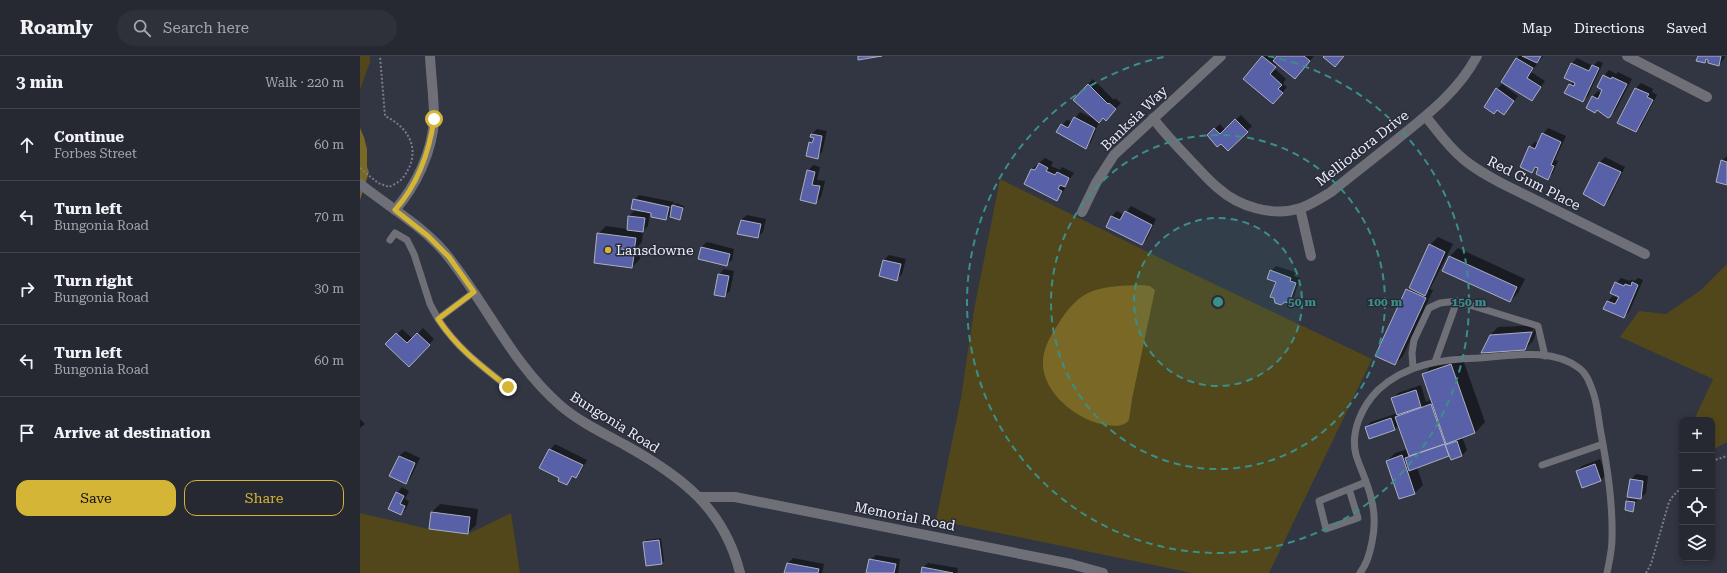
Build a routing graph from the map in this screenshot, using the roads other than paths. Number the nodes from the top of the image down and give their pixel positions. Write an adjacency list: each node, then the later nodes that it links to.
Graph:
1 (430, 56): 10 (street)
2 (1221, 56): 7 (street, Banksia Way)
3 (1477, 56): 6 (street, Melliodora Drive)
4 (1627, 56): 5 (street)
5 (1707, 97)
6 (1426, 116): 9 (street, Melliodora Drive); 13 (street, Red Gum Place)
7 (1153, 118): 9 (street, Melliodora Drive); 11 (street, Banksia Way)
8 (360, 184): 10 (street, Bungonia Road)
9 (1300, 208): 14 (street)
10 (395, 210): 15 (street, Bungonia Road)
11 (1082, 212)
12 (390, 240): 17 (lane)
13 (1645, 254)
14 (1311, 256)
15 (474, 292): 17 (lane); 26 (street, Bungonia Road)
16 (1457, 301): 18 (lane); 19 (lane); 20 (lane)
17 (438, 319): 21 (lane)
18 (1545, 356): 19 (lane); 22 (lane)
19 (1435, 362): 20 (lane)
20 (1413, 368): 24 (lane)
21 (508, 387)
22 (1603, 444): 23 (lane); 30 (lane)
23 (1542, 466)
24 (1366, 482): 25 (lane); 29 (lane)
25 (1349, 489): 25 (lane)
26 (700, 497): 27 (street, Bungonia Road); 28 (street, Memorial Road)
27 (740, 573)
28 (1103, 573)
29 (1360, 573)
30 (1607, 573)

